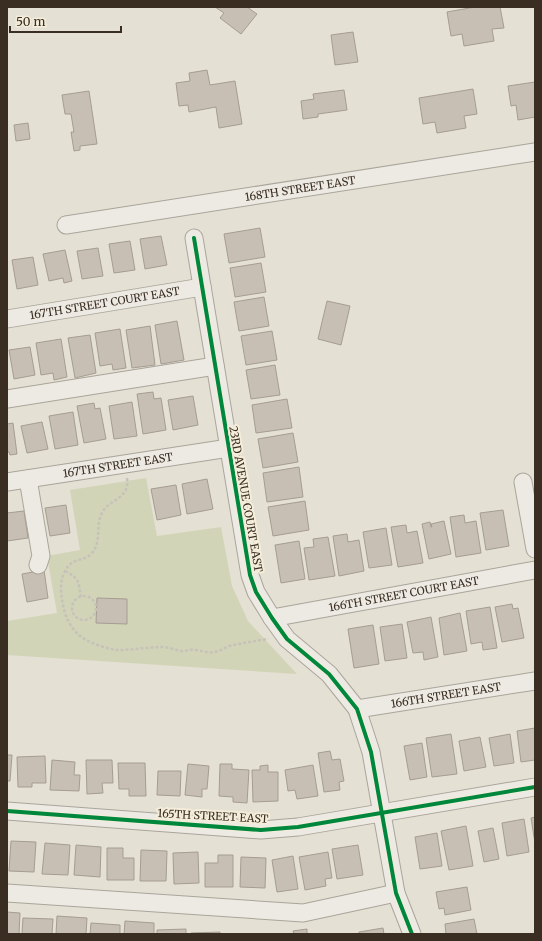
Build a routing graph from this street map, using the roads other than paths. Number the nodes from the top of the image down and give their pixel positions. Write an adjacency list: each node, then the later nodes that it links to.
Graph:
1 (535, 152): 2 (street, 168TH STREET EAST)
2 (66, 225)
3 (194, 238): 4 (street, 23RD AVENUE COURT EAST)
4 (202, 287): 5 (street, 167TH STREET COURT EAST); 6 (street, 23RD AVENUE COURT EAST)
5 (7, 319)
6 (215, 366): 7 (street); 8 (street, 23RD AVENUE COURT EAST)
7 (7, 399)
8 (228, 448): 9 (street, 167TH STREET EAST); 15 (street, 23RD AVENUE COURT EAST)
9 (28, 479): 10 (street, 167TH STREET EAST); 13 (street)
10 (7, 482)
11 (523, 482): 12 (street)
12 (535, 549)
13 (38, 565)
14 (535, 570): 15 (street, 166TH STREET COURT EAST)
15 (272, 618): 17 (street, 23RD AVENUE COURT EAST)
16 (535, 681): 17 (street, 166TH STREET EAST)
17 (357, 709): 20 (street, 23RD AVENUE COURT EAST)
18 (535, 787): 20 (street, 165TH STREET EAST)
19 (7, 811): 20 (street, 165TH STREET EAST)
20 (382, 813): 22 (street, 23RD AVENUE COURT EAST)
21 (7, 893): 22 (street)
22 (396, 894): 23 (street, 23RD AVENUE COURT EAST)
23 (412, 934)

